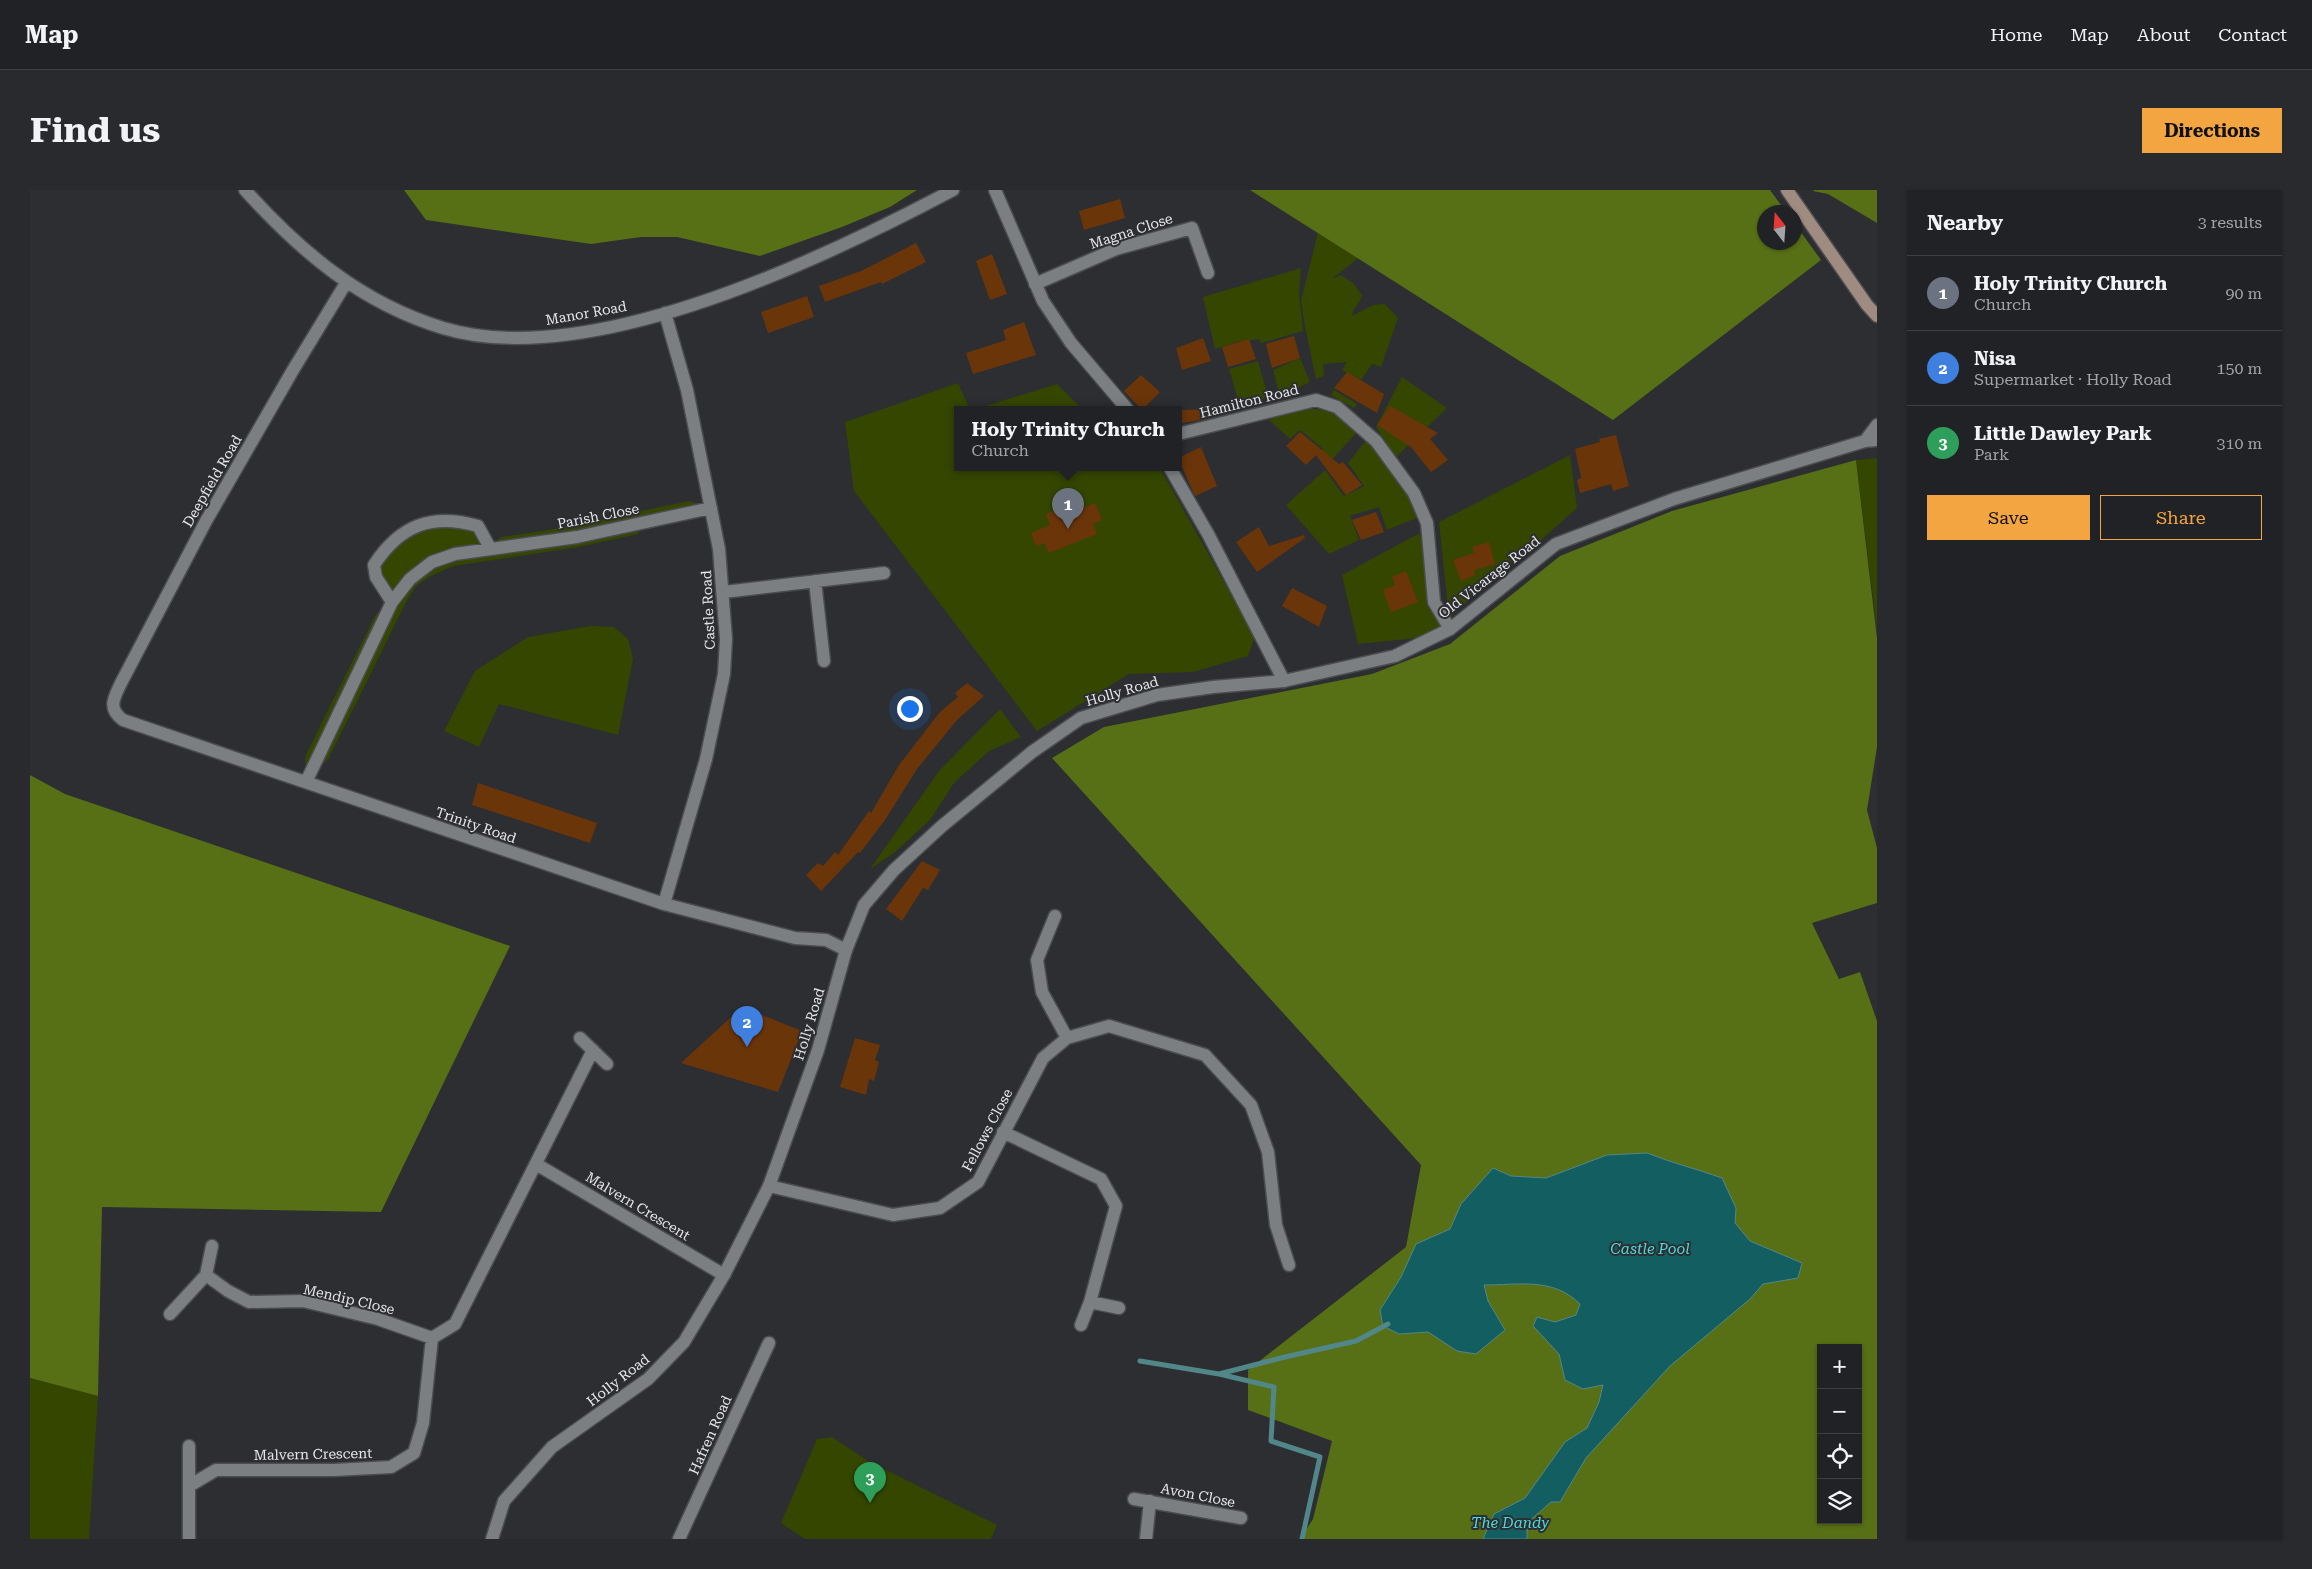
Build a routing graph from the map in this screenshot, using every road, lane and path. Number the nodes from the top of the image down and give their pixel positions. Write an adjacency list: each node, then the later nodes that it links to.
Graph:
1 (245, 190): 6 (street, Manor Road)
2 (953, 190): 8 (street, Manor Road)
3 (995, 190): 7 (street)
4 (1787, 190): 9 (main road)
5 (1208, 273): 7 (street, Magna Close)
6 (346, 283): 8 (street, Manor Road); 24 (street, Deepfield Road)
7 (1034, 284): 10 (street)
8 (665, 313): 15 (street, Castle Road)
9 (1877, 316)
10 (1125, 406)
11 (1877, 425): 13 (street, Old Vicarage Road)
12 (1182, 433): 21 (street, Hamilton Road)
13 (1871, 440): 21 (street, Old Vicarage Road)
14 (1172, 471): 23 (street)
15 (711, 508): 16 (street, Parish Close); 19 (street, Castle Road)
16 (490, 548): 20 (street, Parish Close); 20 (street)
17 (884, 574): 18 (street)
18 (815, 581): 19 (street); 22 (street)
19 (724, 592): 26 (street, Castle Road)
20 (392, 602): 25 (street, Parish Close)
21 (1450, 629): 23 (street, Old Vicarage Road)
22 (824, 661)
23 (1284, 680): 28 (street, Holly Road)
24 (114, 700): 25 (street, Trinity Road)
25 (306, 782): 26 (street, Trinity Road)
26 (664, 904): 28 (street, Trinity Road)
27 (1055, 916): 30 (street)
28 (846, 950): 35 (street, Holly Road)
29 (580, 1038): 31 (street)
30 (1067, 1038): 33 (street, Fellows Close); 37 (street, Fellows Close)
31 (593, 1050): 32 (street); 34 (street)
32 (607, 1064)
33 (1003, 1132): 35 (street, Fellows Close); 40 (street)
34 (536, 1164): 39 (street, Malvern Crescent); 44 (street)
35 (769, 1186): 39 (street, Holly Road)
36 (212, 1246): 38 (street)
37 (1289, 1265)
38 (206, 1275): 42 (street); 44 (street, Mendip Close)
39 (724, 1275): 52 (street, Holly Road)
40 (1090, 1302): 41 (street); 43 (street)
41 (1119, 1308)
42 (170, 1314)
43 (1081, 1325)
44 (432, 1338): 47 (street, Malvern Crescent)
45 (769, 1343): 53 (street, Hafren Road)
46 (190, 1446): 47 (street)
47 (189, 1486): 51 (street)
48 (1134, 1499): 49 (street, Avon Close)
49 (1150, 1502): 50 (street, Avon Close); 54 (street, Avon Close)
50 (1241, 1518)
51 (189, 1539)
52 (492, 1539)
53 (679, 1539)
54 (1146, 1539)

